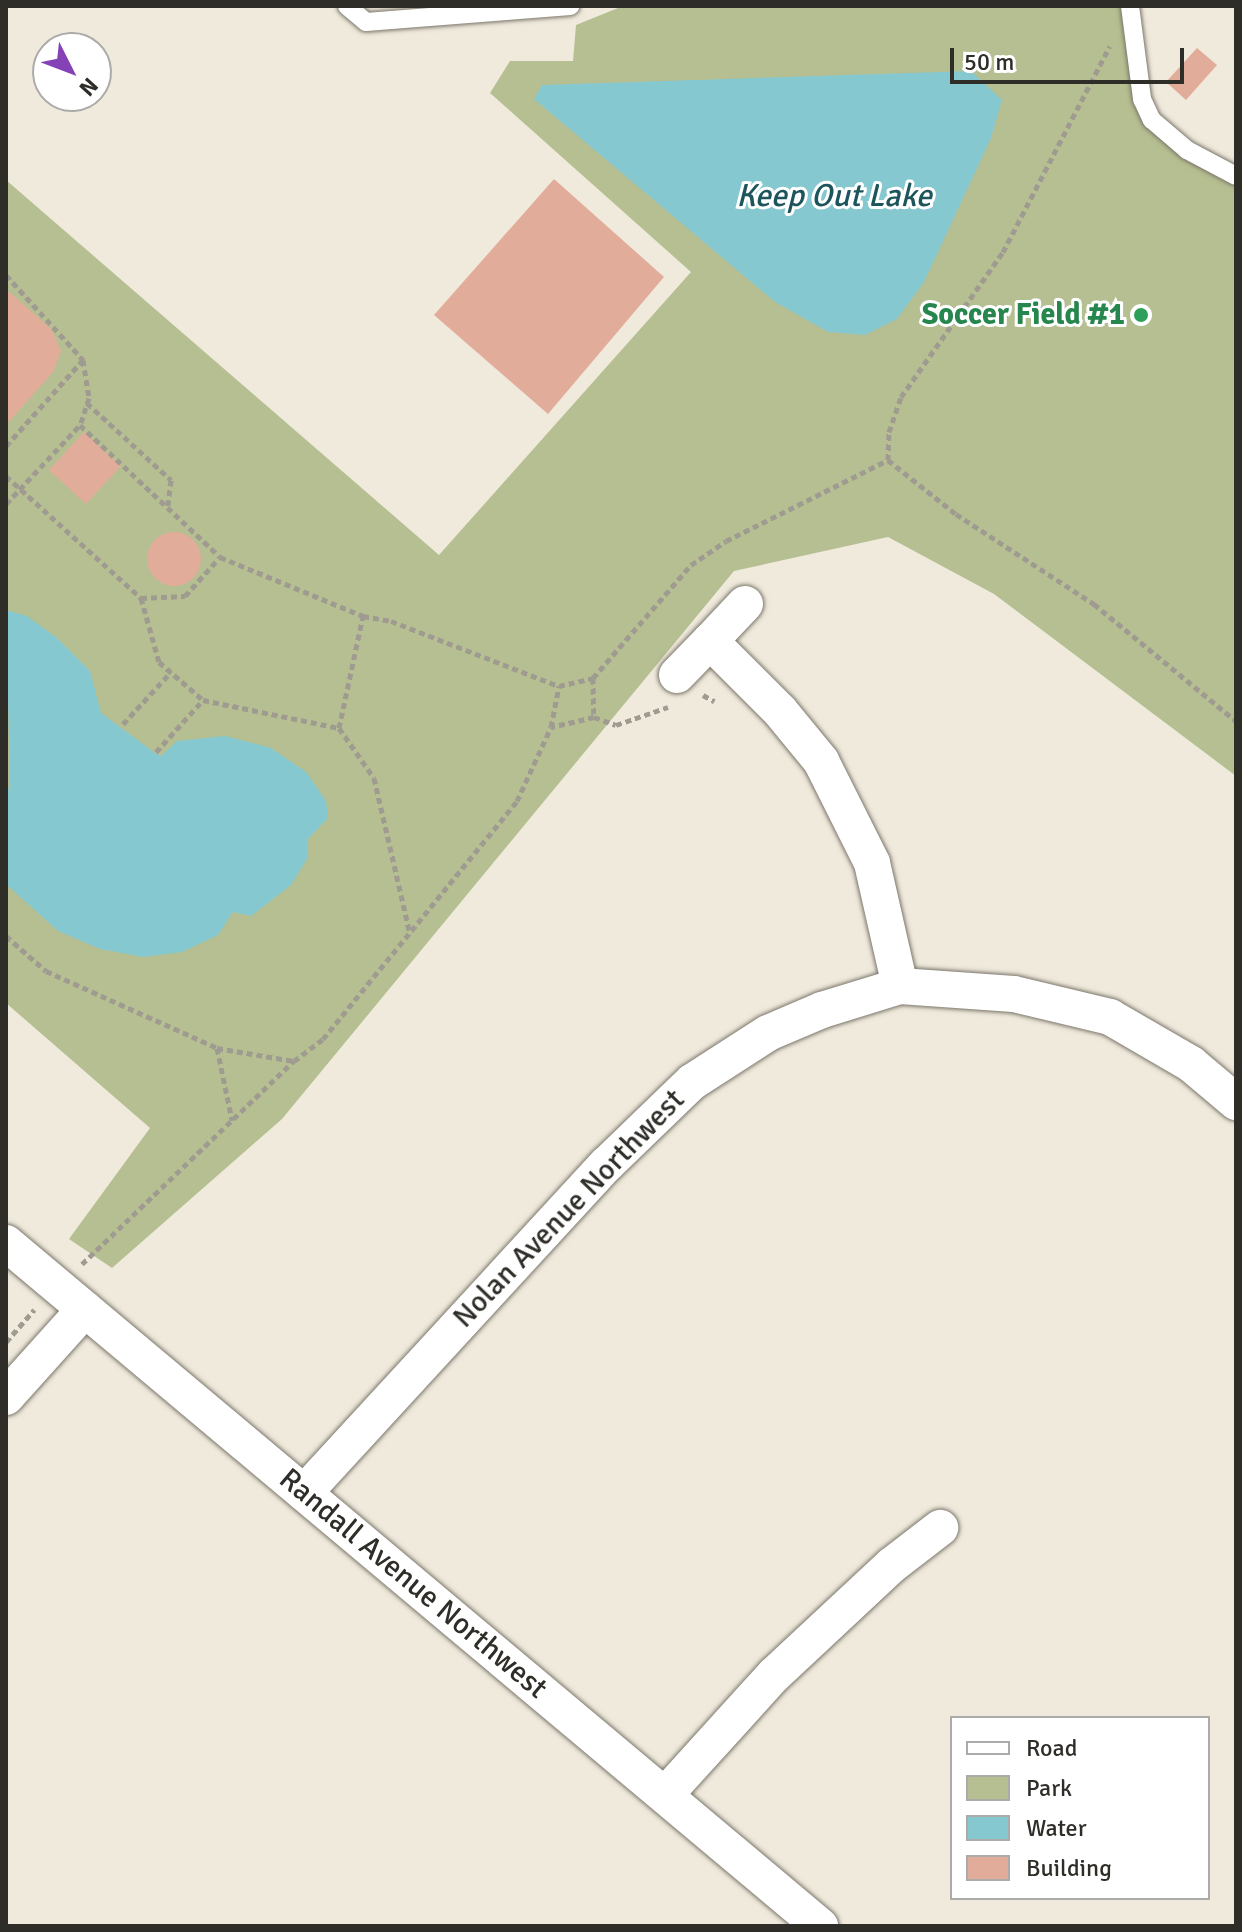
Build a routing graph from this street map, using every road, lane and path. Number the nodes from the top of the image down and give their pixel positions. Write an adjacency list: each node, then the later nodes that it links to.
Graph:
1 (347, 6): 2 (lane)
2 (570, 6)
3 (1130, 6): 4 (lane)
4 (1131, 39): 5 (lane); 11 (path)
5 (1236, 176)
6 (6, 275): 7 (path)
7 (83, 360): 8 (path); 10 (path)
8 (87, 403): 9 (path); 15 (path)
9 (80, 425): 13 (path); 15 (path)
10 (6, 446)
11 (888, 460): 22 (path); 28 (path)
12 (6, 476): 13 (path)
13 (20, 489): 14 (path); 17 (path)
14 (6, 504)
15 (168, 507): 16 (path)
16 (220, 557): 17 (path); 19 (path)
17 (141, 598): 21 (path)
18 (745, 604): 20 (street)
19 (363, 616): 23 (path); 31 (path)
20 (710, 641): 24 (street); 35 (street)
21 (170, 673): 25 (path); 29 (path)
22 (593, 678): 23 (path); 27 (path)
23 (559, 686): 30 (path)
24 (683, 691): 26 (path); 27 (path)
25 (203, 700): 31 (path); 32 (path)
26 (714, 701)
27 (594, 717): 30 (path)
28 (1236, 721)
29 (123, 724)
30 (551, 727): 33 (path)
31 (339, 728): 33 (path)
32 (156, 752)
33 (410, 934): 37 (path)
34 (6, 936): 36 (path)
35 (900, 986): 38 (street, Nolan Avenue Northwest); 45 (street, Nolan Avenue Northwest)
36 (217, 1048): 37 (path); 39 (path)
37 (294, 1061): 39 (path)
38 (1236, 1102)
39 (232, 1120): 41 (path)
40 (6, 1243): 41 (street, Randall Avenue Northwest)
41 (58, 1285): 42 (street, Randall Avenue Northwest); 43 (path)
42 (85, 1309): 44 (street); 45 (street, Randall Avenue Northwest)
43 (6, 1342)
44 (6, 1397)
45 (304, 1493): 47 (street, Randall Avenue Northwest)
46 (940, 1528): 47 (street)
47 (665, 1795): 48 (street, Randall Avenue Northwest)
48 (820, 1926)

